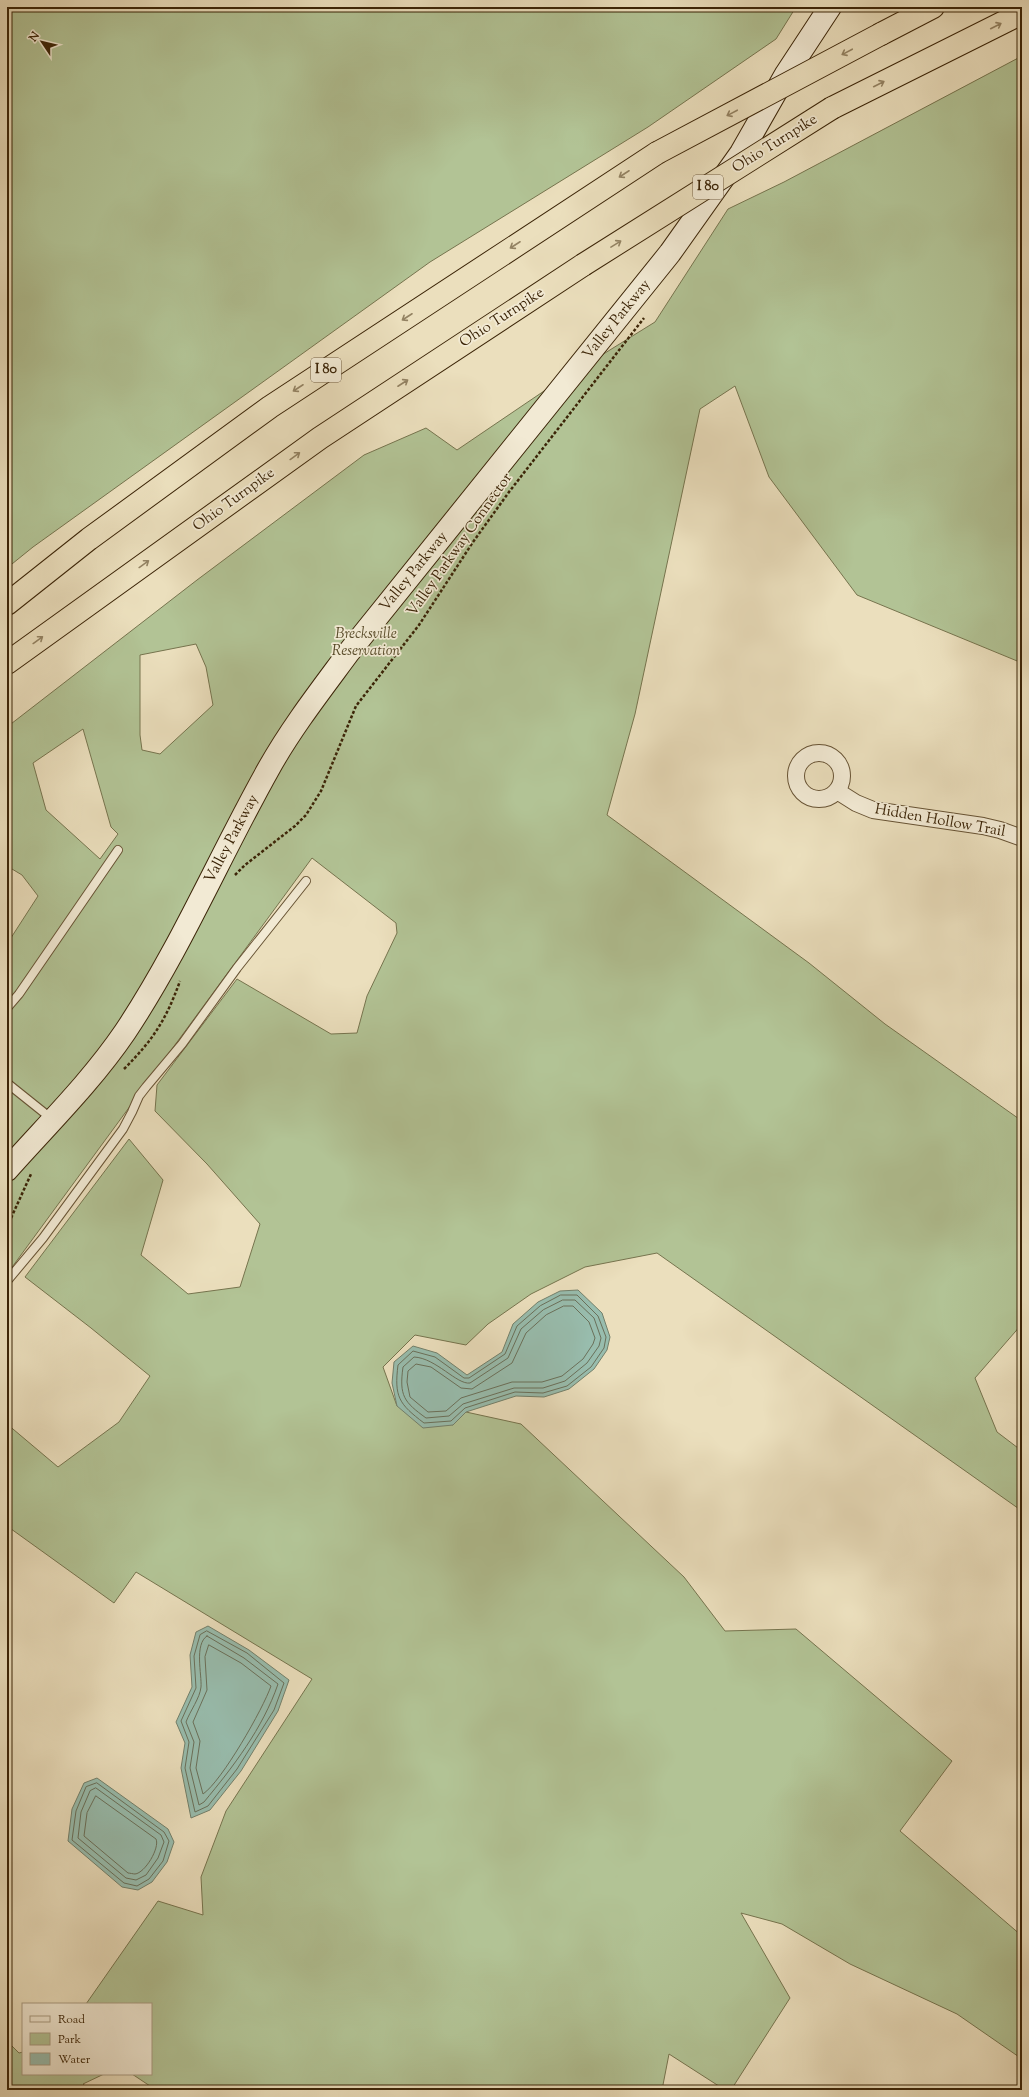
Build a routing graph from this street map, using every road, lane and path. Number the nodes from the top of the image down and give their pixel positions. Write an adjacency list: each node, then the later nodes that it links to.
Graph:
1 (830, 7): 16 (street, Valley Parkway)
2 (933, 7): 5 (highway, I 80, one-way to 5, bridge)
3 (1022, 12): 6 (highway, Ohio Turnpike / I 80, one-way to 3, bridge)
4 (647, 314): 10 (path, Valley Parkway Connector)
5 (7, 604)
6 (7, 664)
7 (838, 790): 8 (street, Hidden Hollow Trail)
8 (1022, 838)
9 (118, 850): 13 (lane)
10 (234, 877)
11 (306, 881): 20 (lane)
12 (182, 976): 14 (path)
13 (7, 1008)
14 (121, 1071)
15 (7, 1083): 16 (lane)
16 (53, 1119): 18 (street, Valley Parkway)
17 (34, 1168): 19 (path)
18 (7, 1170)
19 (7, 1227)
20 (7, 1282)

